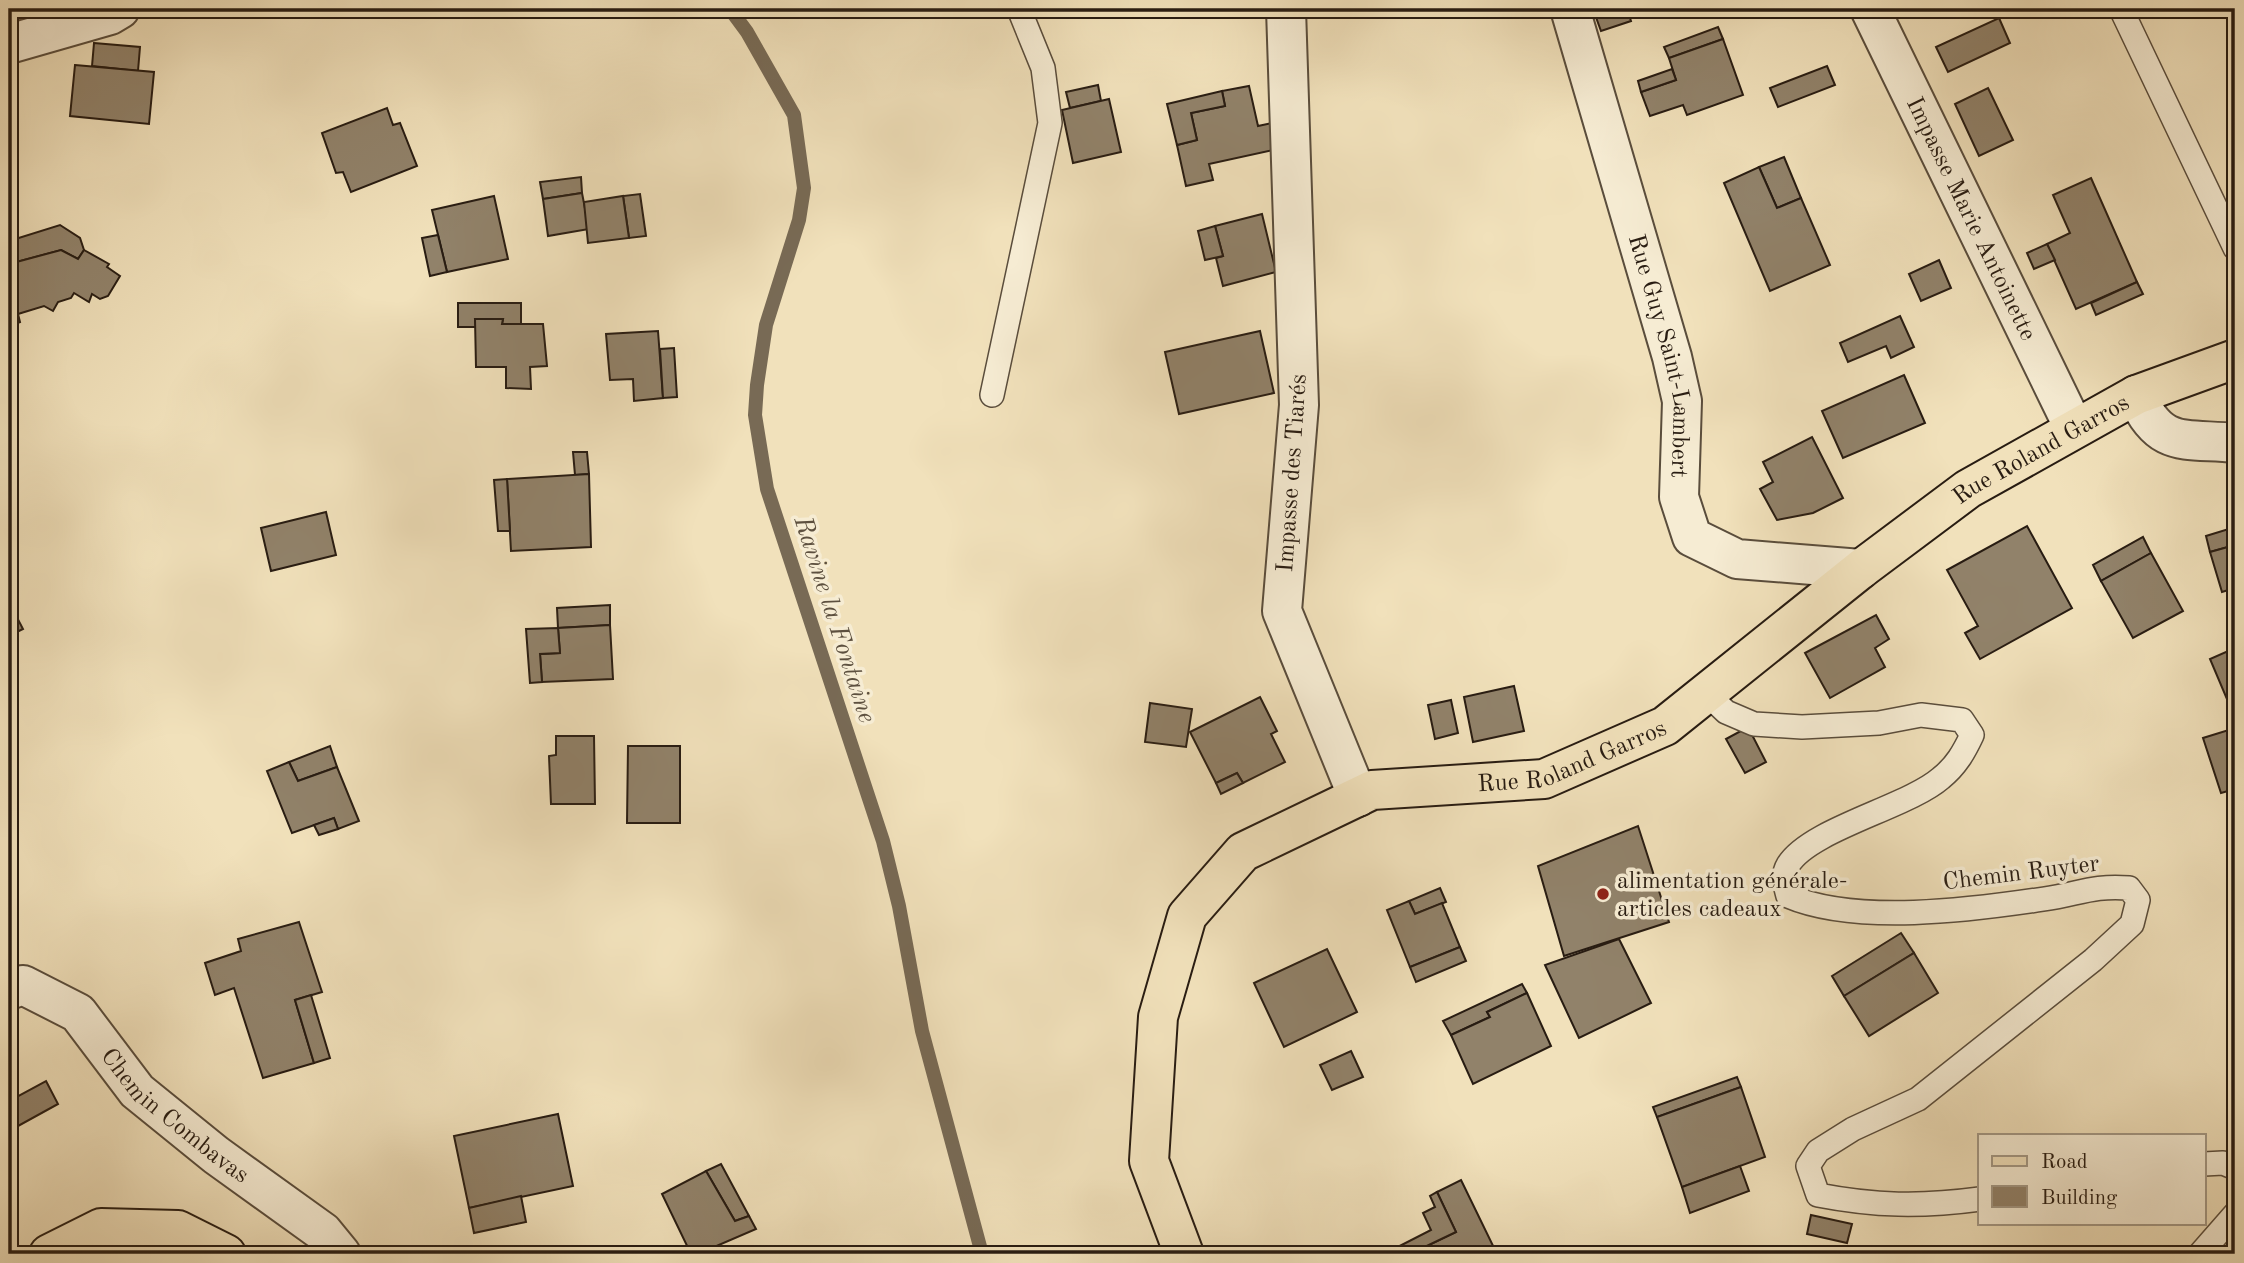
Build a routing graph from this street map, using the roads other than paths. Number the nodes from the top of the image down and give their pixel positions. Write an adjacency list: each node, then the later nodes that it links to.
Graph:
1 (120, 9): 7 (street)
2 (1019, 9): 11 (lane)
3 (1286, 9): 16 (street, Impasse des Tiarés)
4 (1570, 9): 14 (street, Rue Guy Saint-Lambert)
5 (1870, 9): 12 (street, Impasse Marie Antoinette)
6 (2121, 9): 8 (lane)
7 (9, 44)
8 (2235, 248)
9 (2235, 359): 10 (main road, Rue Roland Garros)
10 (2136, 395): 12 (main road, Rue Roland Garros); 13 (street)
11 (992, 396)
12 (2074, 428): 14 (main road, Rue Roland Garros)
13 (2235, 443)
14 (1861, 569): 15 (main road, Rue Roland Garros)
15 (1706, 694): 16 (main road, Rue Roland Garros); 20 (lane, Chemin Ruyter)
16 (1358, 797): 25 (main road, Rue Roland Garros)
17 (9, 990): 24 (street, Chemin Combavas)
18 (2206, 1164): 19 (lane)
19 (2235, 1168)
20 (1978, 1199)
21 (2235, 1214): 26 (lane)
22 (49, 1254): 23 (main road)
23 (226, 1254)
24 (341, 1254)
25 (1184, 1254)
26 (2200, 1254)

